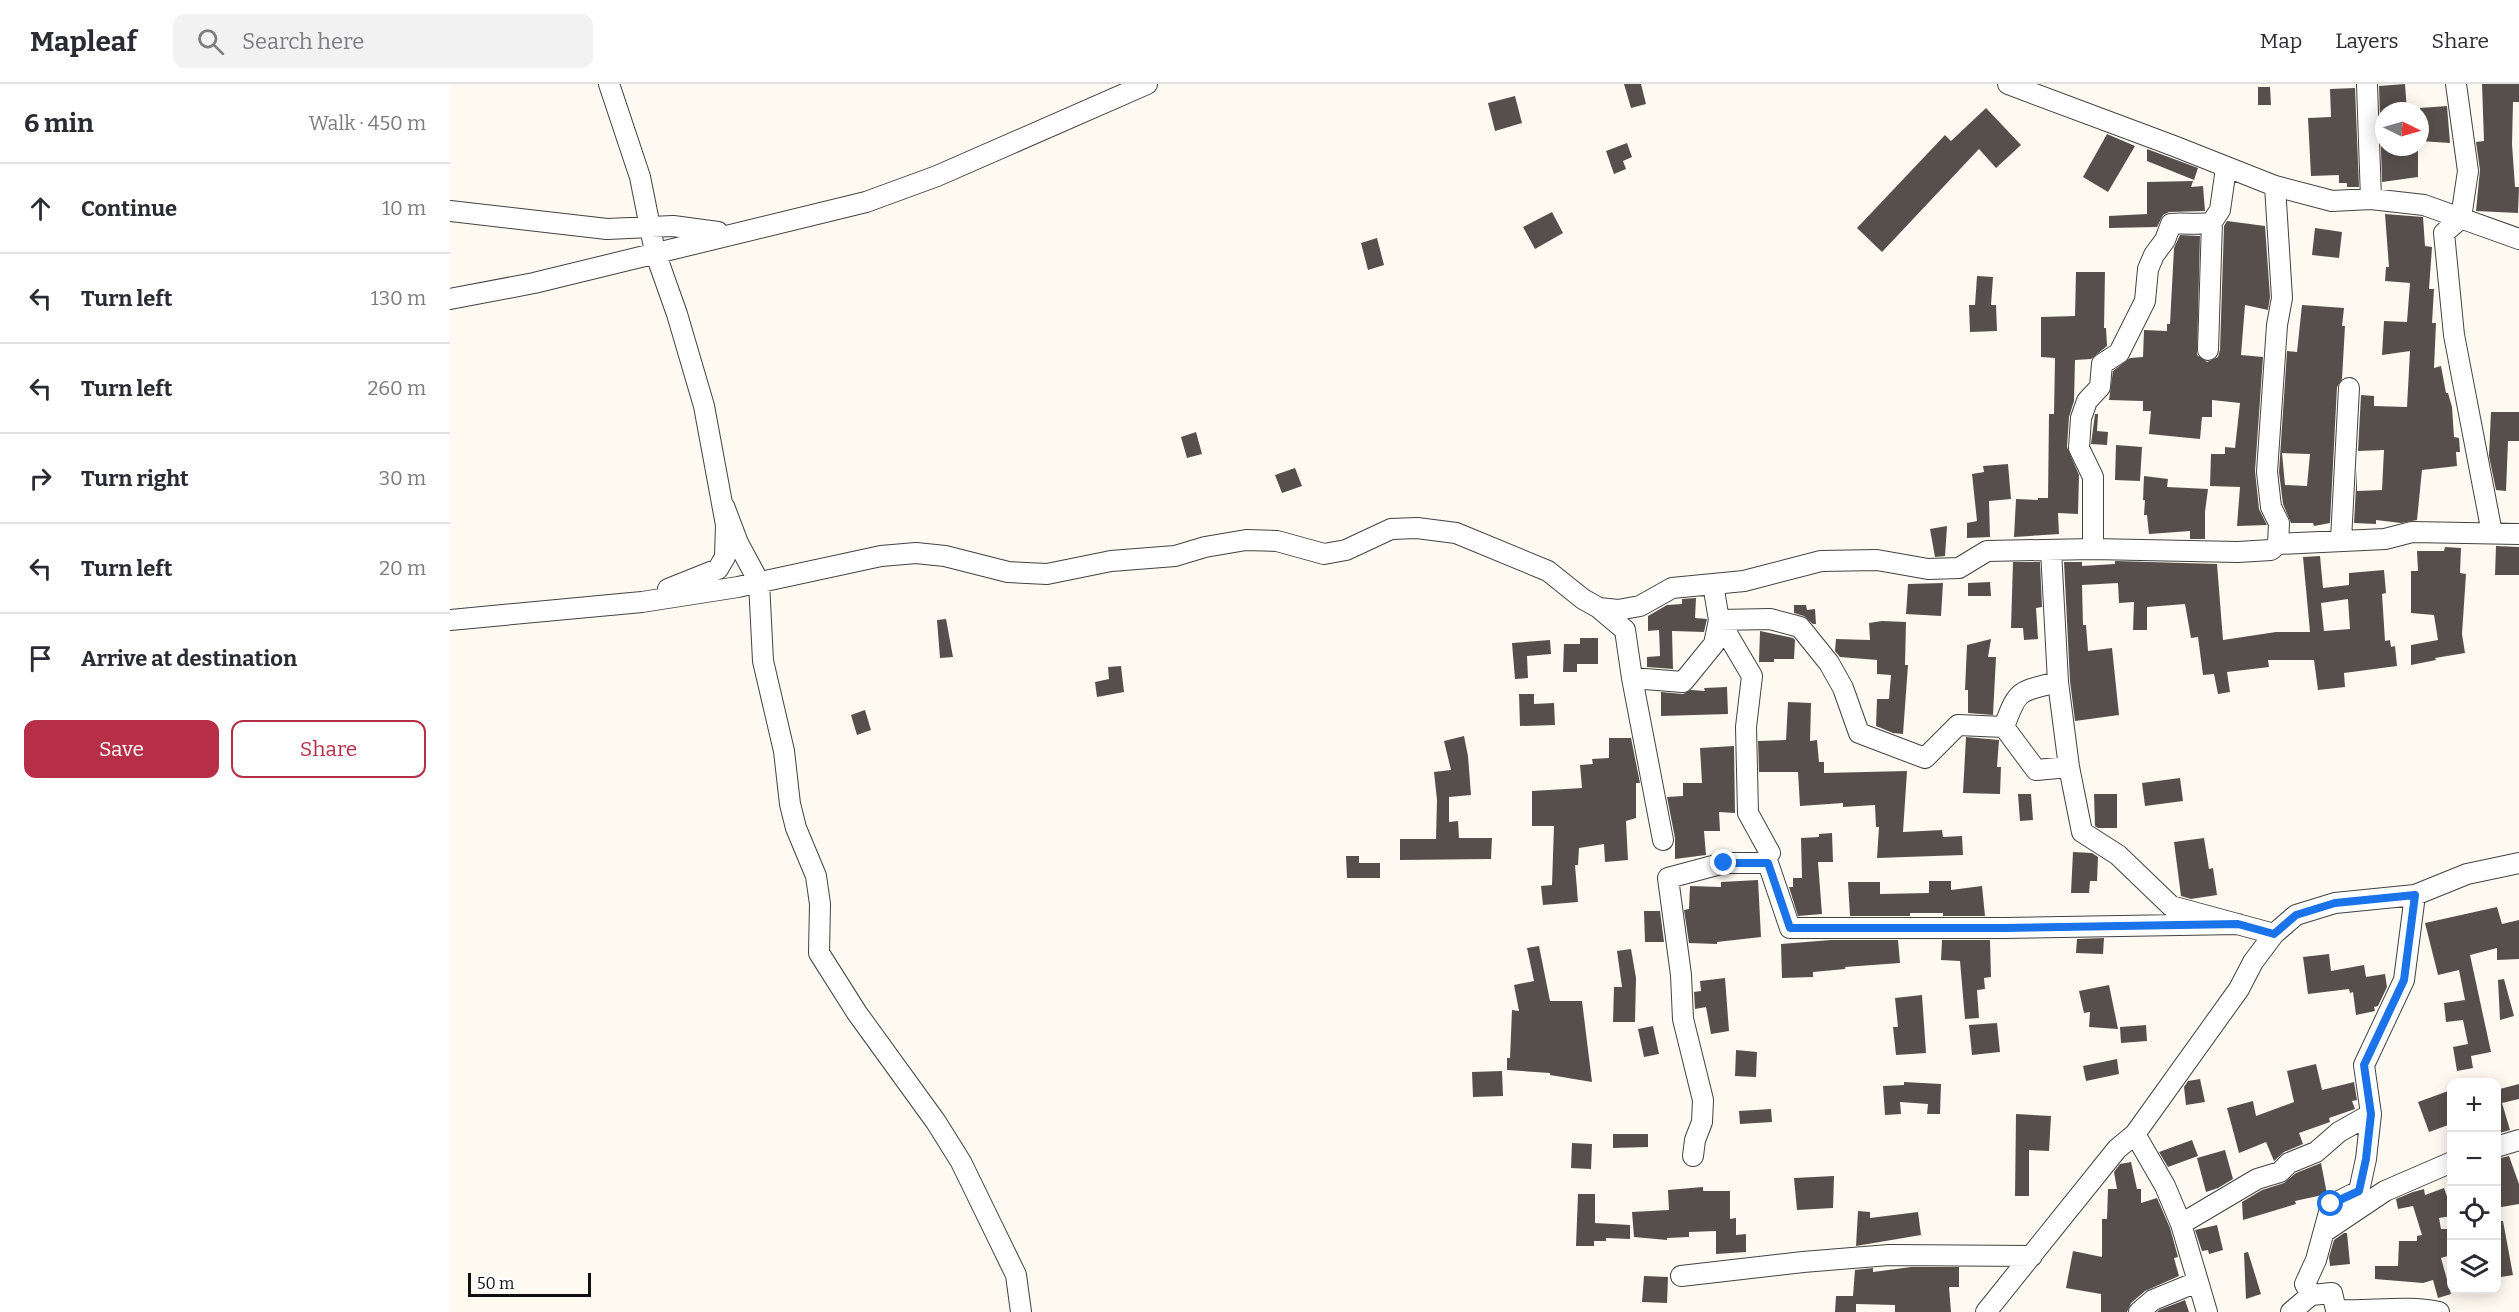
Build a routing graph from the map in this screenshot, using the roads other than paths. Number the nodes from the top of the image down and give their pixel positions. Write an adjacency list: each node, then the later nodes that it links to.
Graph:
1 (609, 84): 12 (street)
2 (1147, 84): 13 (street)
3 (2008, 84): 6 (street)
4 (2367, 84): 8 (street)
5 (2456, 84): 10 (street)
6 (2226, 168): 7 (street); 11 (street)
7 (2275, 186): 8 (street); 23 (street)
8 (2371, 199): 10 (street)
9 (450, 210): 12 (street)
10 (2461, 218): 14 (street); 20 (street)
11 (2212, 222): 17 (street); 24 (street)
12 (650, 228): 13 (street); 15 (street)
13 (730, 234): 15 (street)
14 (2519, 239)
15 (655, 252): 16 (street); 19 (street)
16 (450, 299)
17 (2208, 350)
18 (2349, 388): 22 (street)
19 (724, 506): 26 (street); 28 (street)
20 (2492, 533): 21 (street); 22 (street)
21 (2519, 534)
22 (2341, 540): 23 (street)
23 (2278, 544): 24 (street)
24 (2093, 549): 25 (street)
25 (2051, 550): 27 (street); 33 (street)
26 (759, 582): 28 (street); 29 (street); 54 (street)
27 (1713, 584): 29 (street); 31 (street)
28 (642, 602): 30 (street)
29 (1599, 608): 32 (street)
30 (450, 620)
31 (1719, 620): 32 (street); 34 (street); 37 (street)
32 (1632, 678): 36 (street)
33 (2058, 682): 34 (street); 35 (street)
34 (2004, 728): 35 (street)
35 (2069, 767): 40 (street)
36 (1663, 840)
37 (1770, 853)
38 (2519, 863): 39 (street)
39 (2415, 895): 41 (street); 42 (street)
40 (2238, 924): 41 (street); 46 (street)
41 (2274, 934): 43 (street)
42 (2371, 1114): 48 (street); 49 (street)
43 (2135, 1134): 48 (street); 50 (street)
44 (2519, 1140): 45 (street)
45 (2501, 1145)
46 (1693, 1156)
47 (2447, 1164): 49 (street)
48 (2181, 1224): 52 (street)
49 (2324, 1232): 53 (street)
50 (2032, 1256): 51 (street); 55 (street)
51 (1681, 1276)
52 (2197, 1282): 56 (street); 57 (street)
53 (2311, 1294): 58 (street); 59 (street)
54 (1021, 1312)
55 (1986, 1312)
56 (2139, 1312)
57 (2207, 1312)
58 (2291, 1312)
59 (2439, 1312)

